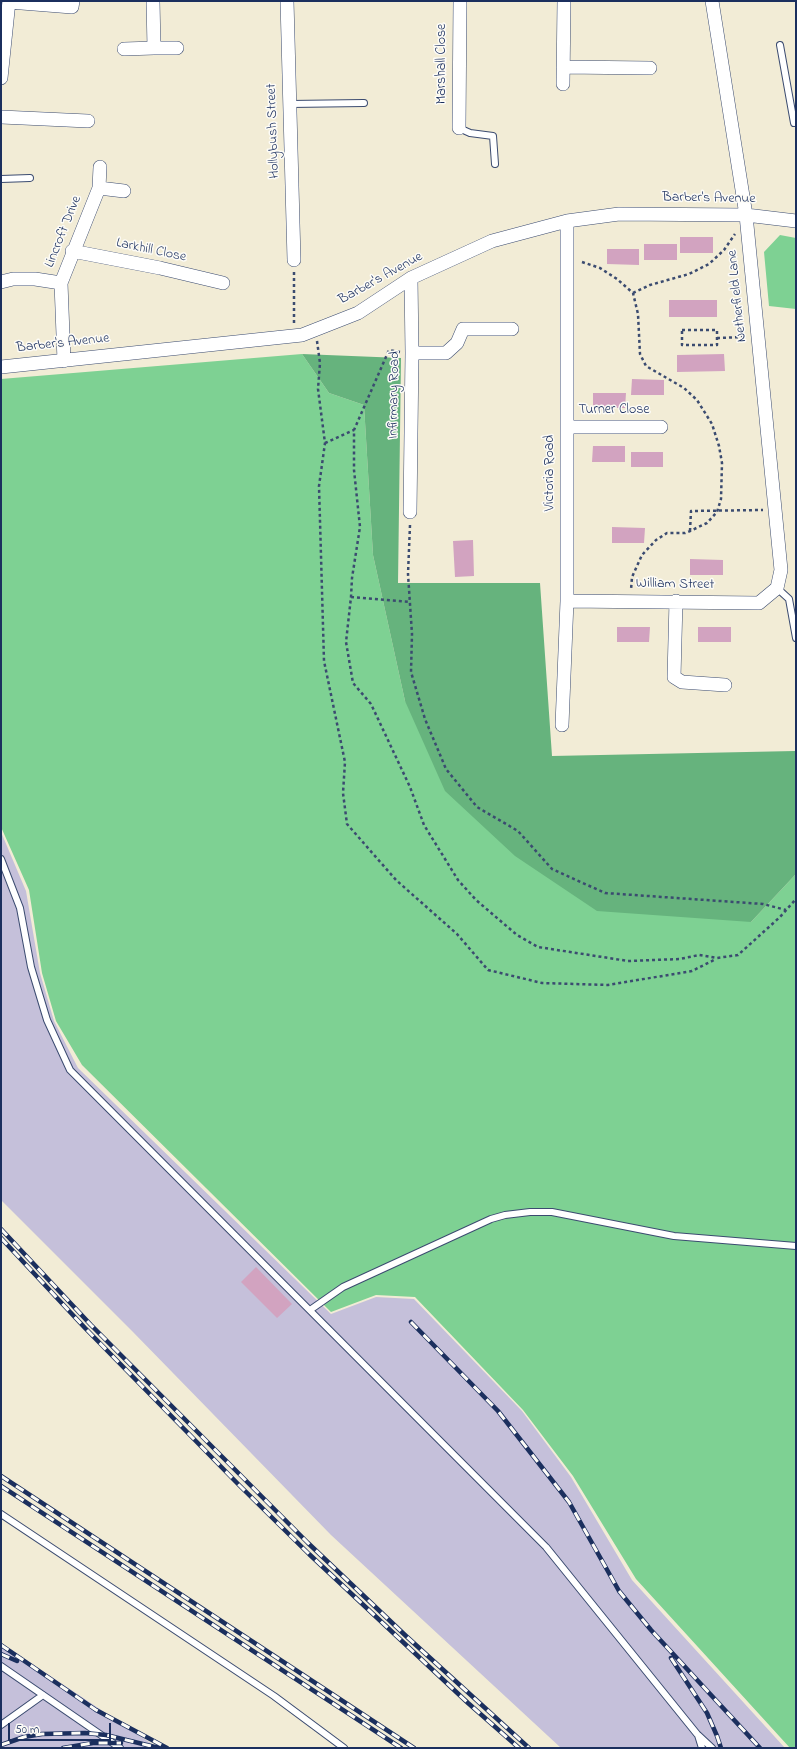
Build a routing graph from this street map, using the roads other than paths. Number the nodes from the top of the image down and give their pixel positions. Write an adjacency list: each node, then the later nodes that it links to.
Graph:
1 (73, 1): 7 (street)
2 (153, 1): 9 (street)
3 (287, 1): 19 (street, Hollybush Street)
4 (460, 1): 23 (street, Marshall Close)
5 (564, 1): 12 (street)
6 (712, 1): 30 (street, Netherfield Lane)
7 (9, 2): 14 (street)
8 (780, 45): 17 (lane)
9 (154, 48): 10 (street); 11 (street)
10 (177, 48)
11 (124, 49)
12 (563, 67): 13 (street); 15 (street)
13 (650, 68)
14 (1, 78)
15 (563, 84)
16 (796, 93): 17 (lane)
17 (789, 95): 22 (lane)
18 (364, 103): 19 (lane)
19 (288, 104): 34 (street, Hollybush Street)
20 (1, 117): 21 (street)
21 (88, 121)
22 (794, 123)
23 (459, 128): 24 (lane)
24 (495, 164)
25 (100, 167): 28 (street, Lincroft Drive)
26 (30, 178): 27 (lane)
27 (1, 179)
28 (99, 188): 29 (street, Lincroft Drive); 33 (street, Lincroft Drive)
29 (124, 191)
30 (746, 215): 31 (street, Barber's Avenue); 32 (street, Barber's Avenue); 46 (street, Netherfield Lane)
31 (567, 221): 35 (street, Barber's Avenue); 43 (street, Victoria Road)
32 (796, 221)
33 (72, 251): 37 (street, Lincroft Drive); 38 (street, Larkhill Close)
34 (294, 260)
35 (411, 278): 40 (street, Infirmary Road); 41 (street, Barber's Avenue)
36 (1, 282): 37 (street)
37 (61, 282): 41 (street, Lincroft Drive)
38 (224, 283)
39 (512, 329): 40 (street)
40 (412, 353): 45 (street, Infirmary Road)
41 (64, 361): 42 (street, Barber's Avenue)
42 (1, 366)
43 (567, 427): 44 (street, Turner Close); 47 (street, Victoria Road)
44 (661, 427)
45 (410, 512)
46 (777, 588): 48 (street, William Street); 49 (lane)
47 (567, 601): 48 (street, William Street); 51 (street, Victoria Road)
48 (676, 601): 50 (street)
49 (796, 638)
50 (725, 685)
51 (562, 725)
52 (1, 859): 54 (lane)
53 (796, 1246): 54 (lane)
54 (310, 1310): 59 (lane)
55 (1, 1514): 61 (lane)
56 (1, 1666): 57 (lane)
57 (43, 1695): 58 (lane); 60 (lane)
58 (1, 1725)
59 (697, 1734): 62 (lane); 63 (lane)
60 (120, 1748)
61 (344, 1748)
62 (702, 1748)
63 (712, 1748)

